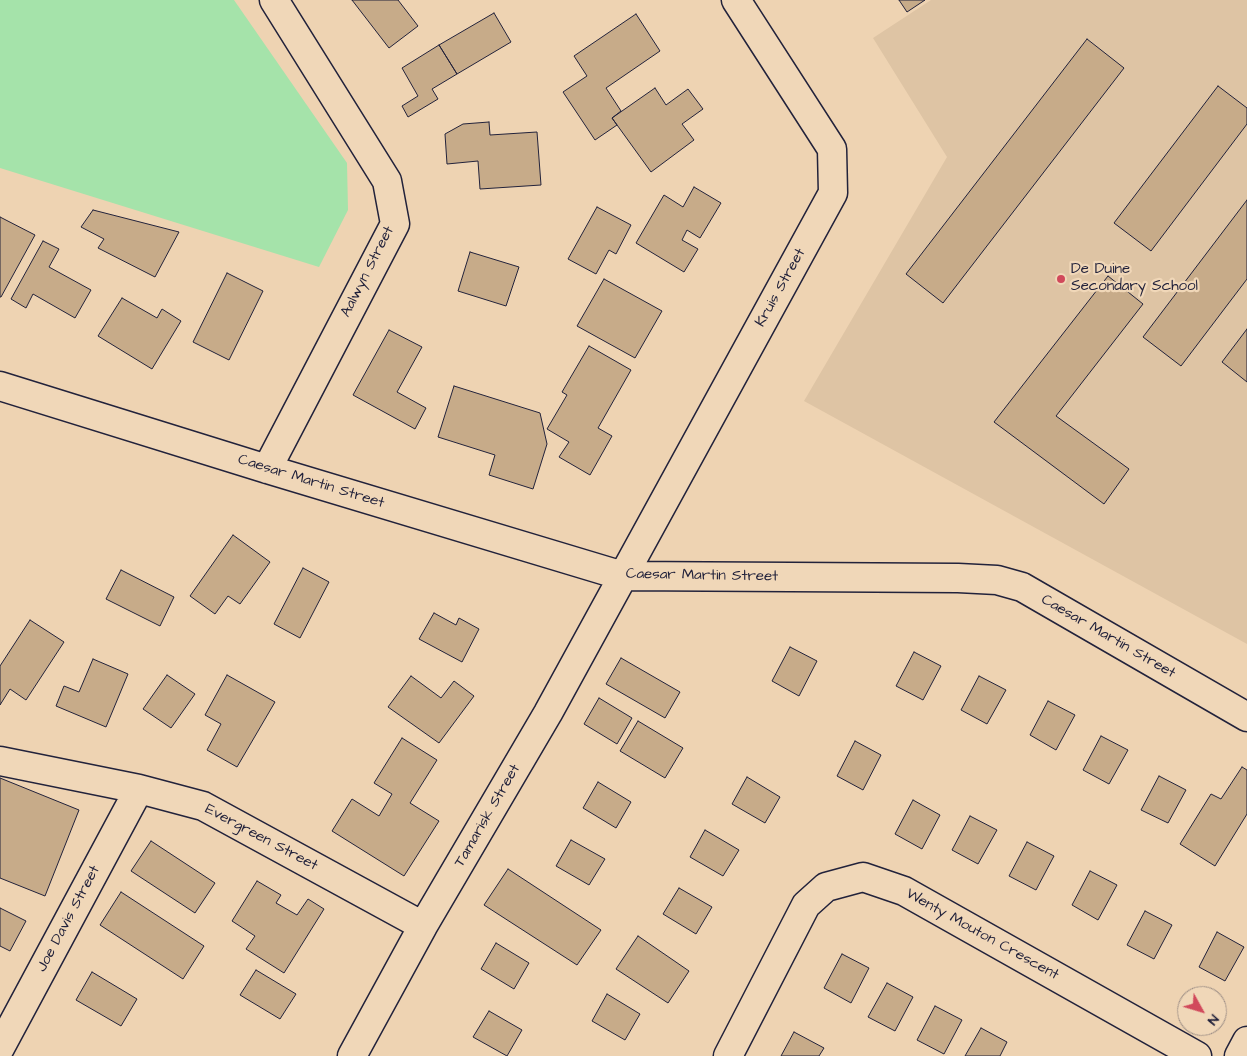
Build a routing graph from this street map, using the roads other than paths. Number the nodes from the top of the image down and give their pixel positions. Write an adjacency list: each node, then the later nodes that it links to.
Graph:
1 (274, 0): 4 (street, Aalwyn Street)
2 (736, 0): 5 (street, Kruis Street)
3 (0, 386): 4 (street, Caesar Martin Street)
4 (266, 469): 5 (street, Caesar Martin Street)
5 (623, 576): 6 (street, Caesar Martin Street); 9 (street, Tamarisk Street)
6 (1247, 716)
7 (0, 761): 8 (street, Evergreen Street)
8 (139, 789): 9 (street, Evergreen Street); 11 (street, Joe Davis Street)
9 (423, 926): 12 (street, Tamarisk Street)
10 (1247, 1041): 15 (street)
11 (0, 1048)
12 (352, 1056)
13 (728, 1056): 14 (street, Wenty Mouton Crescent)
14 (1197, 1056)
15 (1239, 1056)

